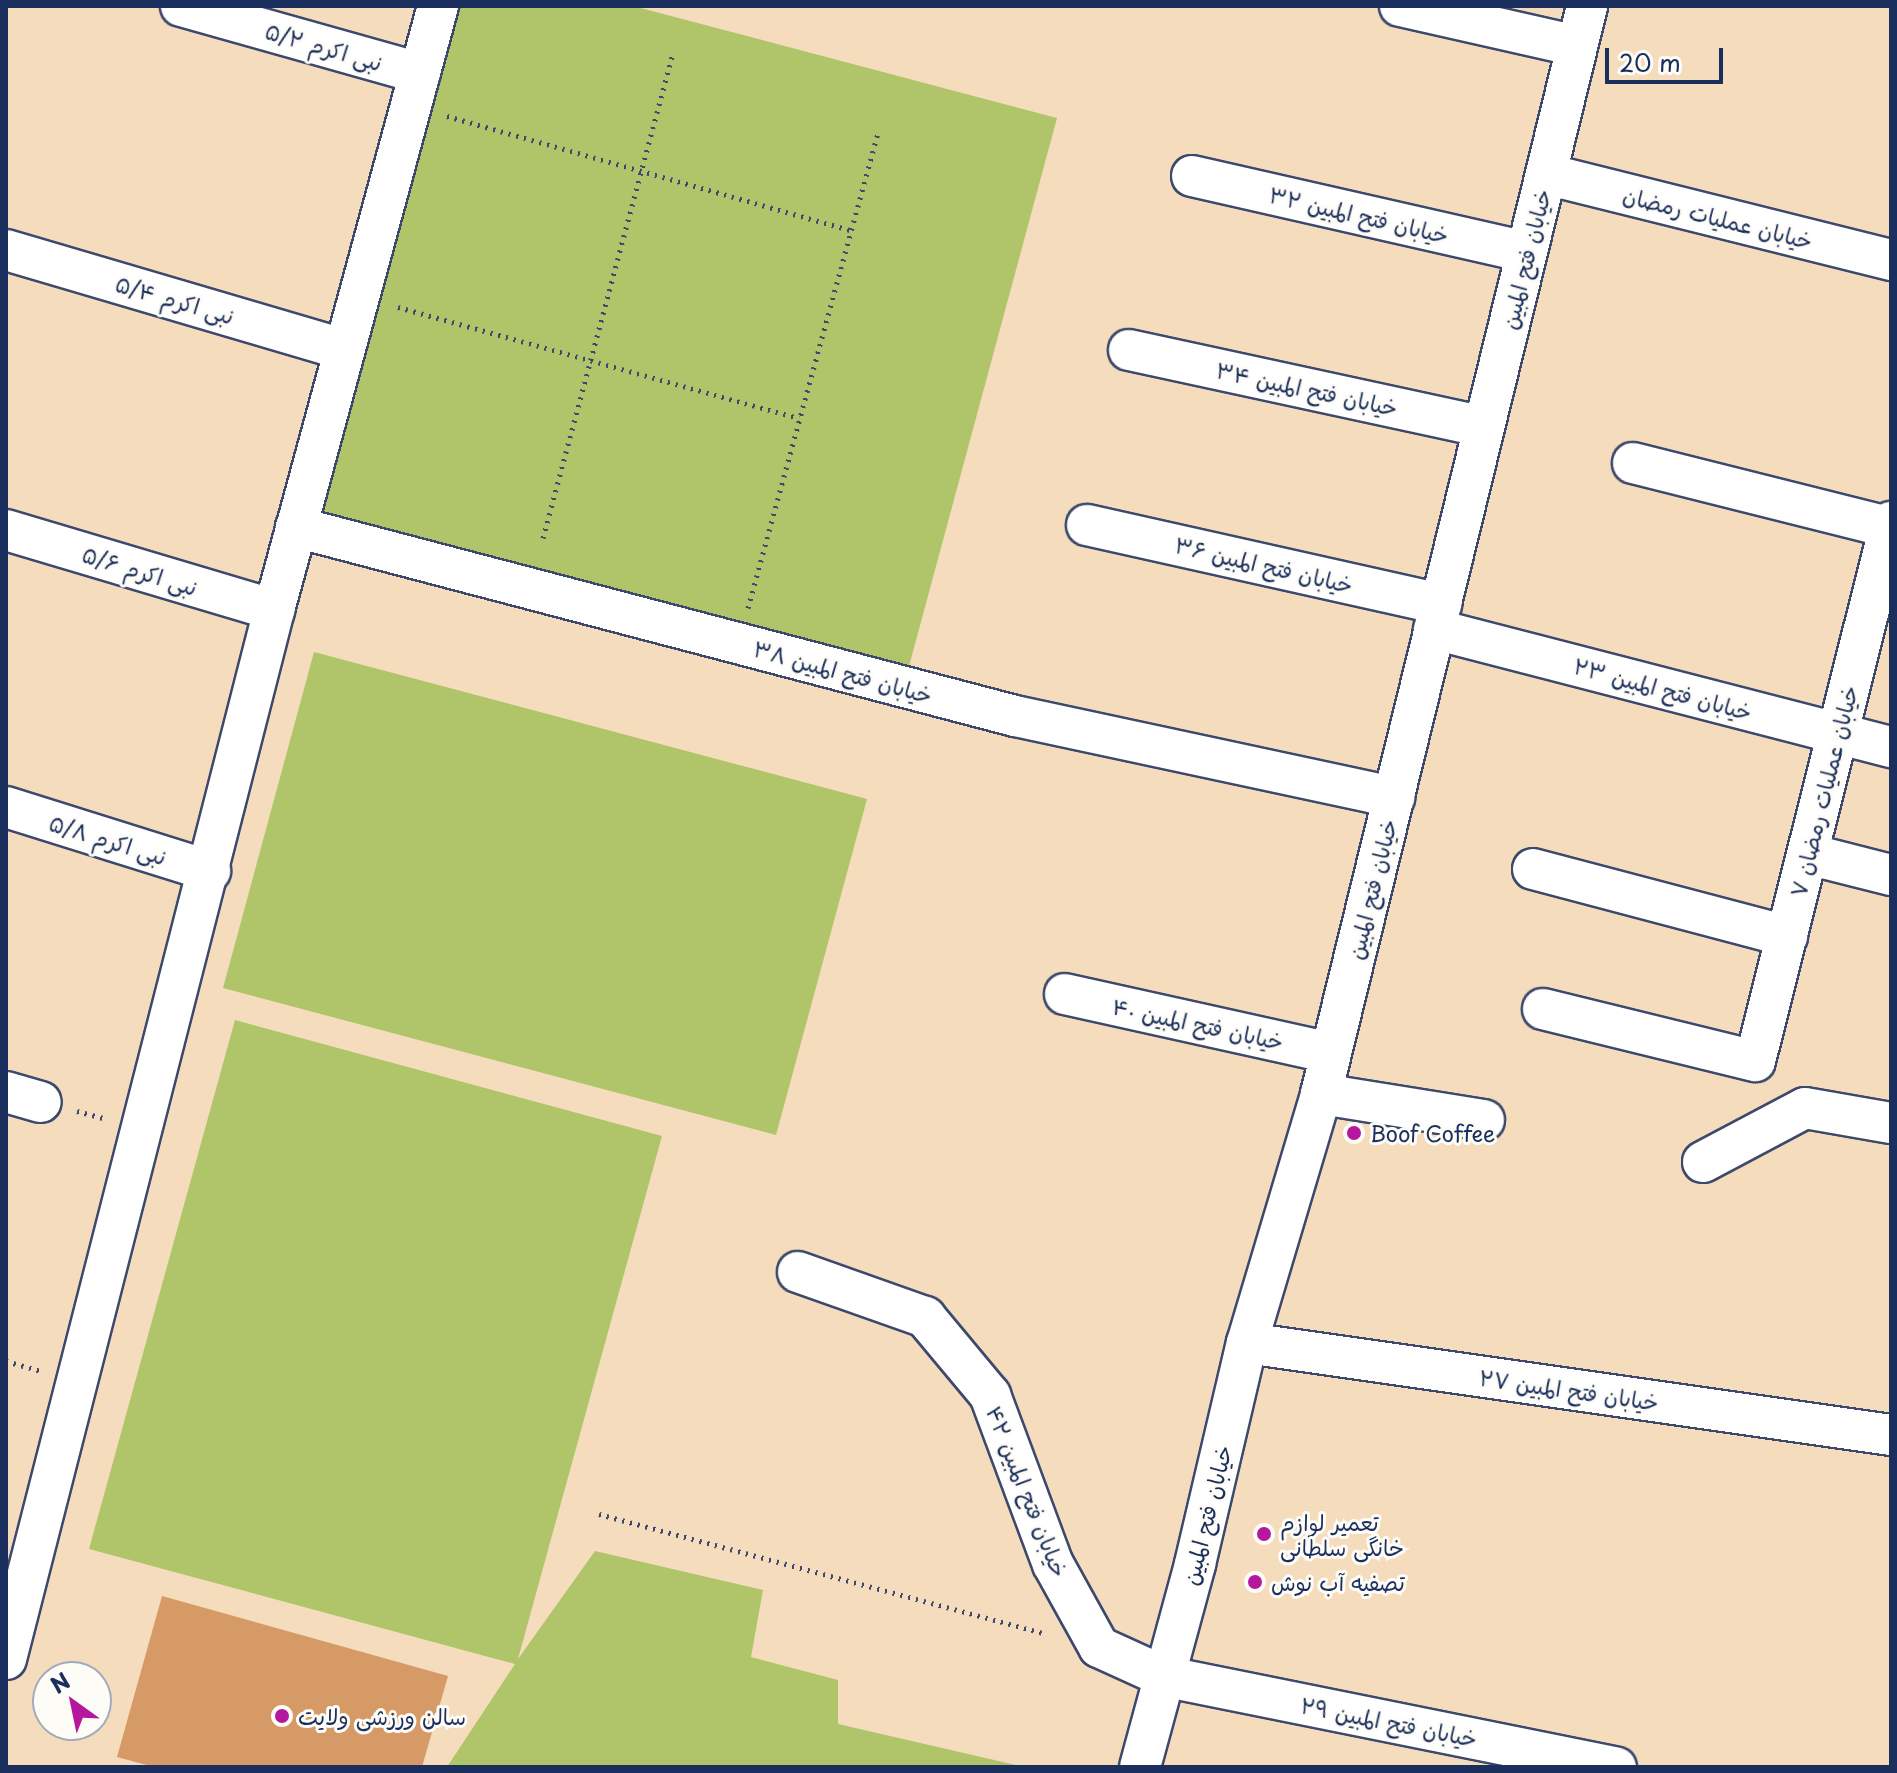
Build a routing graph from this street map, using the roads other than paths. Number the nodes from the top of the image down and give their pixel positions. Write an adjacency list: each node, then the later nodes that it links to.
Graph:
1 (181, 6): 6 (street, نبی اکرم ۵/۲)
2 (438, 6): 6 (street)
3 (1400, 6): 5 (street)
4 (1587, 6): 5 (street, خیابان فتح المبین)
5 (1577, 46): 7 (street, خیابان فتح المبین)
6 (416, 89): 12 (street)
7 (1546, 174): 10 (street, خیابان فتح المبین); 11 (street, خیابان عملیات رمضان)
8 (1192, 176): 10 (street, خیابان فتح المبین ۳۲)
9 (6, 250): 12 (street, نبی اکرم ۵/۴)
10 (1526, 252): 14 (street, خیابان فتح المبین)
11 (1891, 260)
12 (343, 349): 18 (street)
13 (1129, 350): 14 (street, خیابان فتح المبین ۳۴)
14 (1484, 427): 21 (street, خیابان فتح المبین)
15 (1633, 463): 17 (street)
16 (1087, 525): 21 (street, خیابان فتح المبین ۳۶)
17 (1890, 526): 22 (street, خیابان عملیات رمضان ۷)
18 (296, 527): 20 (street); 24 (street, خیابان فتح المبین ۳۸)
19 (6, 530): 20 (street, نبی اکرم ۵/۶)
20 (274, 610): 28 (street)
21 (1438, 616): 22 (street, خیابان فتح المبین ۲۳); 24 (street, خیابان فتح المبین)
22 (1838, 733): 23 (street, خیابان فتح المبین ۲۳); 26 (street, خیابان عملیات رمضان ۷)
23 (1891, 747)
24 (1394, 797): 33 (street, خیابان فتح المبین)
25 (6, 807): 28 (street, نبی اکرم ۵/۸)
26 (1808, 854): 29 (street); 30 (street, خیابان عملیات رمضان ۷)
27 (1533, 869): 30 (street)
28 (210, 871): 41 (street)
29 (1891, 875)
30 (1787, 936): 32 (street, خیابان عملیات رمضان ۷)
31 (1065, 994): 33 (street, خیابان فتح المبین ۴۰)
32 (1543, 1009)
33 (1331, 1053): 34 (street, خیابان فتح المبین)
34 (1321, 1094): 35 (street); 39 (street, خیابان فتح المبین)
35 (1484, 1120)
36 (1891, 1123): 37 (street)
37 (1703, 1162)
38 (798, 1272): 42 (street, خیابان فتح المبین ۴۲)
39 (1247, 1343): 40 (street, خیابان فتح المبین ۲۷); 42 (street, خیابان فتح المبین)
40 (1891, 1435)
41 (6, 1659)
42 (1163, 1676): 43 (street, خیابان فتح المبین); 44 (street, خیابان فتح المبین ۲۹)
43 (1140, 1767)
44 (1616, 1767)

